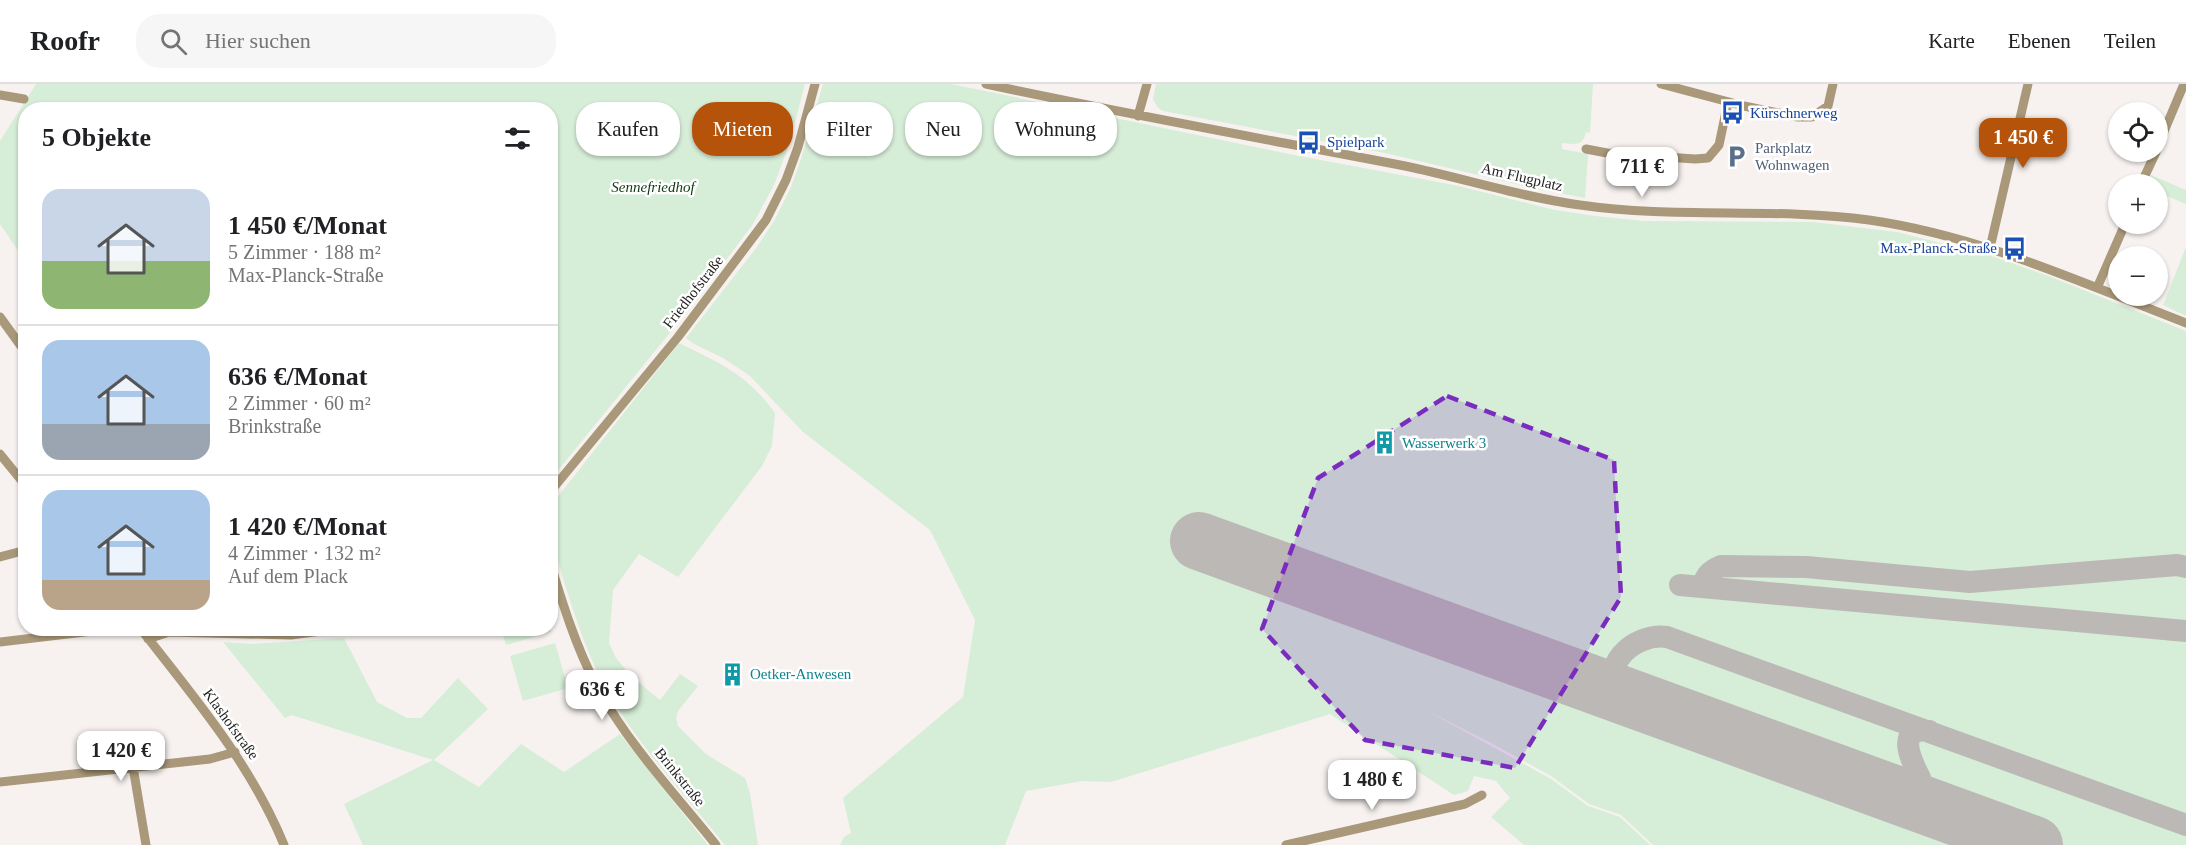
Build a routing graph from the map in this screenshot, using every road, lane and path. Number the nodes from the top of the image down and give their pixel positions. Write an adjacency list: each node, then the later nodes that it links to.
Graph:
1 (815, 84): 22 (street, Friedhofstraße)
2 (986, 84): 11 (street, Am Flugplatz)
3 (1147, 84): 11 (street)
4 (1661, 84): 10 (street)
5 (1833, 84): 10 (street)
6 (2028, 84): 15 (street)
7 (2184, 84): 12 (street)
8 (0, 95): 9 (street)
9 (24, 99)
10 (1728, 102): 13 (street)
11 (1138, 116): 15 (street, Am Flugplatz)
12 (2168, 122)
13 (1586, 149)
14 (2121, 234): 16 (street)
15 (1990, 248): 16 (street, Am Flugplatz)
16 (2097, 288): 18 (street, Am Flugplatz)
17 (0, 316): 19 (street)
18 (2186, 323)
19 (18, 342)
20 (0, 454): 21 (street)
21 (18, 477)
22 (558, 482)
23 (18, 552): 24 (street)
24 (0, 557)
25 (558, 589): 37 (street, Brinkstraße)
26 (51, 636): 30 (street)
27 (146, 636): 29 (street, Klashofstraße)
28 (157, 636): 29 (street)
29 (148, 639): 31 (street, Klashofstraße)
30 (0, 642)
31 (235, 752): 32 (street); 36 (street, Klashofstraße)
32 (133, 767): 33 (street); 35 (street)
33 (0, 782)
34 (1482, 795): 38 (street)
35 (146, 845)
36 (284, 845)
37 (716, 845)
38 (1286, 845)

